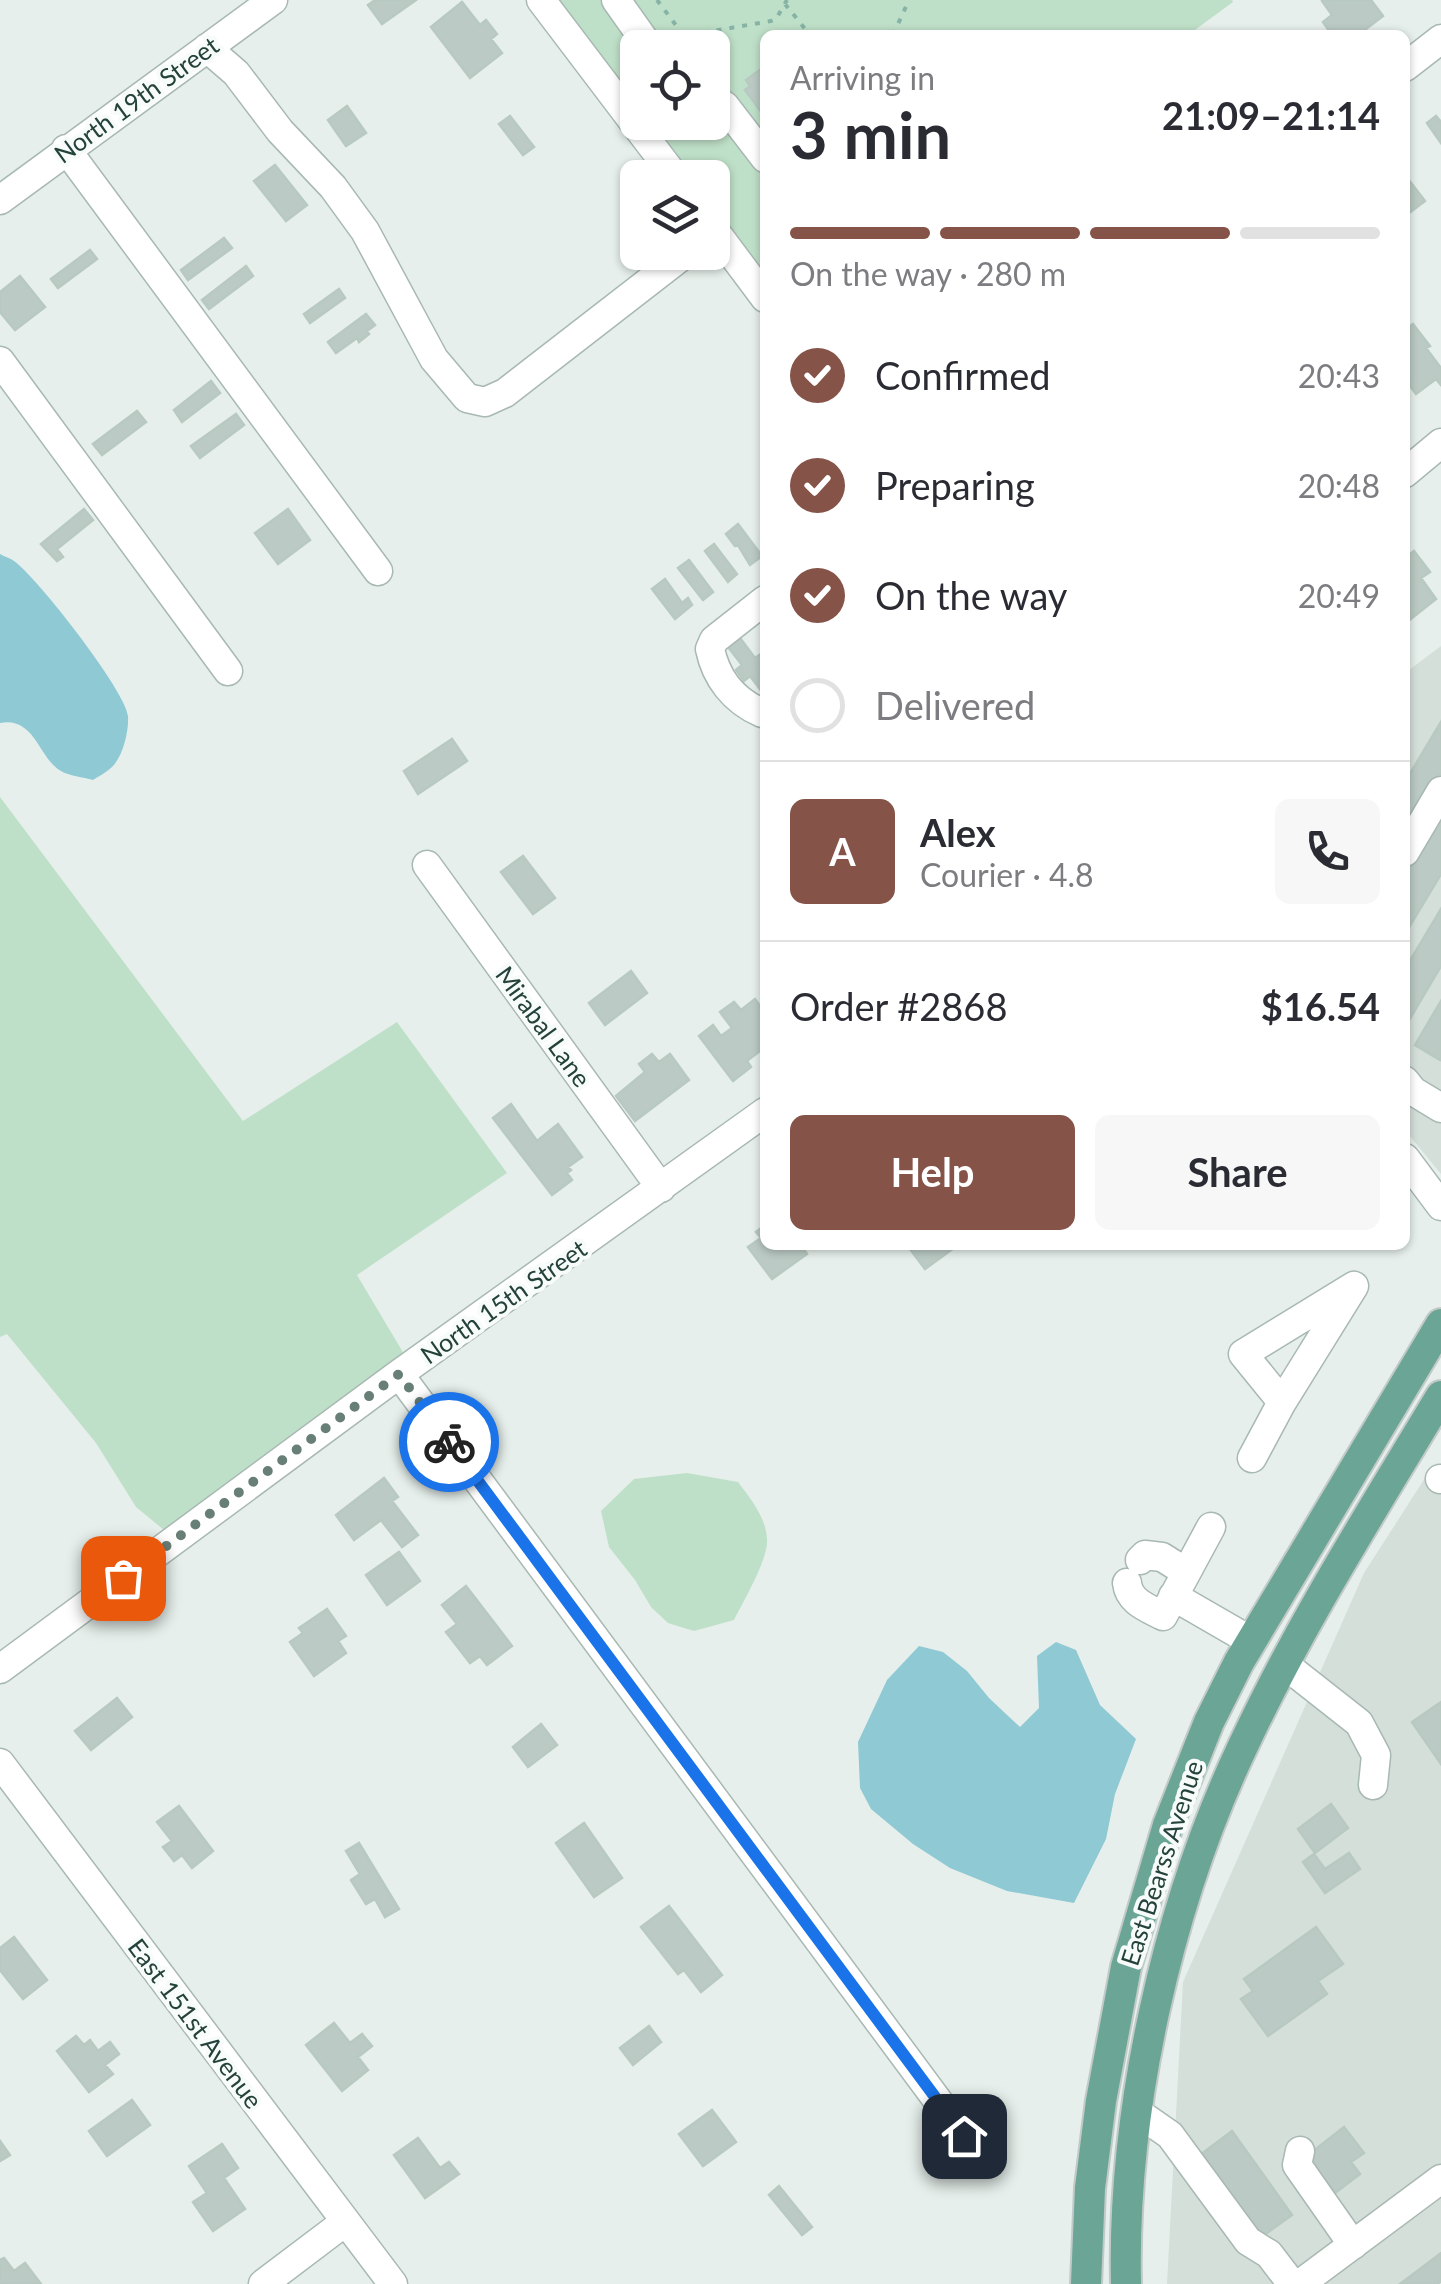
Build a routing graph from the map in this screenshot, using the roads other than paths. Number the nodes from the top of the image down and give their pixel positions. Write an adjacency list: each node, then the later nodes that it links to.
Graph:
1 (272, 0): 6 (street, North 19th Street)
2 (541, 0): 8 (street)
3 (616, 0): 4 (street)
4 (637, 30)
5 (1441, 39): 7 (street)
6 (207, 48): 10 (street, North 19th Street); 14 (street)
7 (1410, 63)
8 (620, 99)
9 (730, 112): 11 (street)
10 (66, 150): 12 (street, North 19th Street); 19 (street)
11 (760, 152)
12 (0, 200)
13 (730, 252): 15 (street)
14 (664, 270)
15 (760, 291)
16 (0, 361): 21 (street)
17 (1441, 444): 18 (street)
18 (1410, 468)
19 (378, 571)
20 (760, 604): 22 (street)
21 (228, 672)
22 (760, 713)
23 (1441, 791): 24 (street)
24 (1410, 844)
25 (426, 865): 30 (street, Mirabal Lane)
26 (1410, 1094): 27 (street)
27 (1441, 1108)
28 (760, 1116): 30 (street, North 15th Street)
29 (1410, 1165): 31 (street)
30 (661, 1188): 33 (street, North 15th Street)
31 (1441, 1206)
32 (1441, 1324): 39 (main road, East Bearss Avenue)
33 (399, 1374): 41 (street, North 15th Street); 45 (street)
34 (1441, 1396): 40 (main road, East Bearss Avenue)
35 (1282, 1402): 36 (street)
36 (1252, 1458)
37 (1211, 1527): 38 (street)
38 (1180, 1584): 38 (street); 39 (street)
39 (1252, 1641): 52 (main road, East Bearss Avenue)
40 (1284, 1664): 43 (street); 44 (main road, East Bearss Avenue)
41 (0, 1669)
42 (0, 1762): 48 (street, East 151st Avenue)
43 (1373, 1785)
44 (1137, 2112): 53 (main road, East Bearss Avenue); 54 (street)
45 (964, 2136)
46 (1300, 2151): 49 (street)
47 (1441, 2179): 49 (street)
48 (346, 2222): 50 (street); 51 (street, East 151st Avenue)
49 (1352, 2245): 55 (street)
50 (263, 2284)
51 (393, 2284)
52 (1086, 2284)
53 (1126, 2284)
54 (1292, 2284)
55 (1300, 2284)

